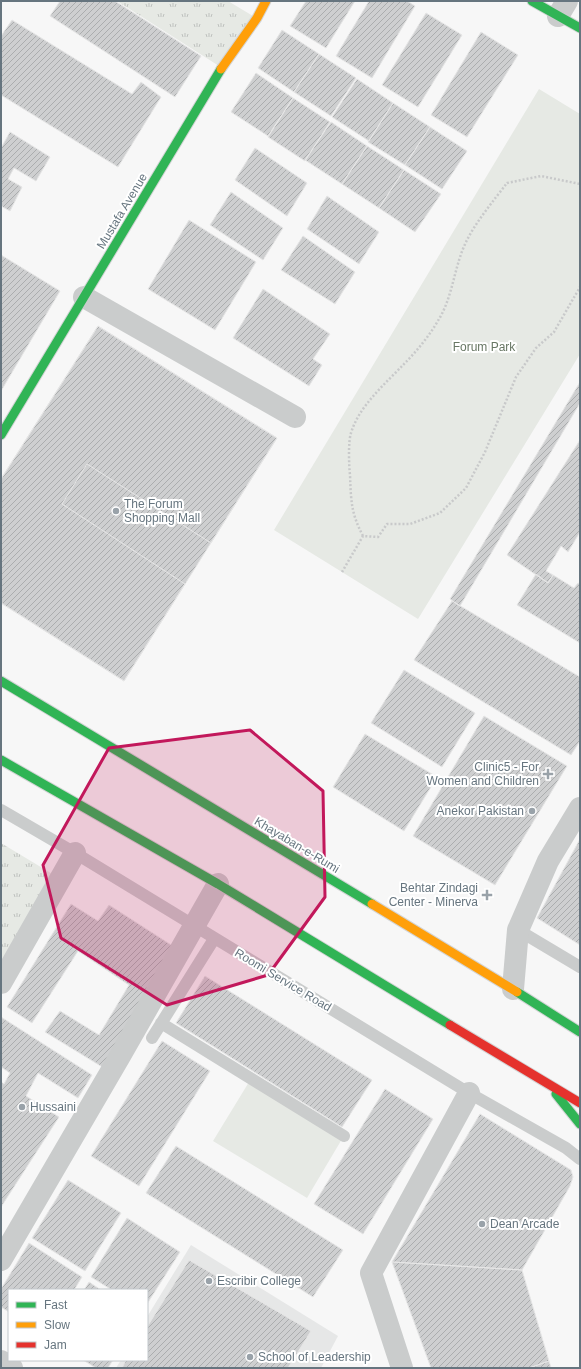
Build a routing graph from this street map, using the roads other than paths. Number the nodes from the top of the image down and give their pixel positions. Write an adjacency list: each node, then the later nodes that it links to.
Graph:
1 (266, 1): 5 (main road, Mustafa Avenue)
2 (532, 1): 3 (main road)
3 (563, 8): 4 (main road)
4 (580, 28)
5 (84, 297): 6 (street); 7 (main road, Mustafa Avenue)
6 (295, 417)
7 (1, 435)
8 (1, 681): 19 (main road, Khayaban-e-Rumi)
9 (1, 760): 13 (main road)
10 (580, 808): 15 (street)
11 (1, 810): 12 (lane, Roomi Service Road)
12 (75, 853): 14 (lane, Roomi Service Road); 18 (street)
13 (218, 884): 14 (street); 23 (main road)
14 (195, 927): 16 (lane, Roomi Service Road); 29 (street)
15 (518, 930): 17 (lane); 19 (street)
16 (214, 938): 20 (lane); 24 (lane, Roomi Service Road)
17 (580, 967)
18 (1, 983)
19 (514, 989): 21 (main road, Khayaban-e-Rumi)
20 (161, 1023): 22 (lane); 27 (lane)
21 (580, 1032)
22 (152, 1038)
23 (547, 1083): 25 (main road); 26 (main road)
24 (469, 1094): 28 (lane, Roomi Service Road); 32 (street)
25 (580, 1103)
26 (580, 1124)
27 (344, 1136)
28 (580, 1159)
29 (1, 1260)
30 (1, 1362): 31 (street)
31 (12, 1368)
32 (402, 1368)

